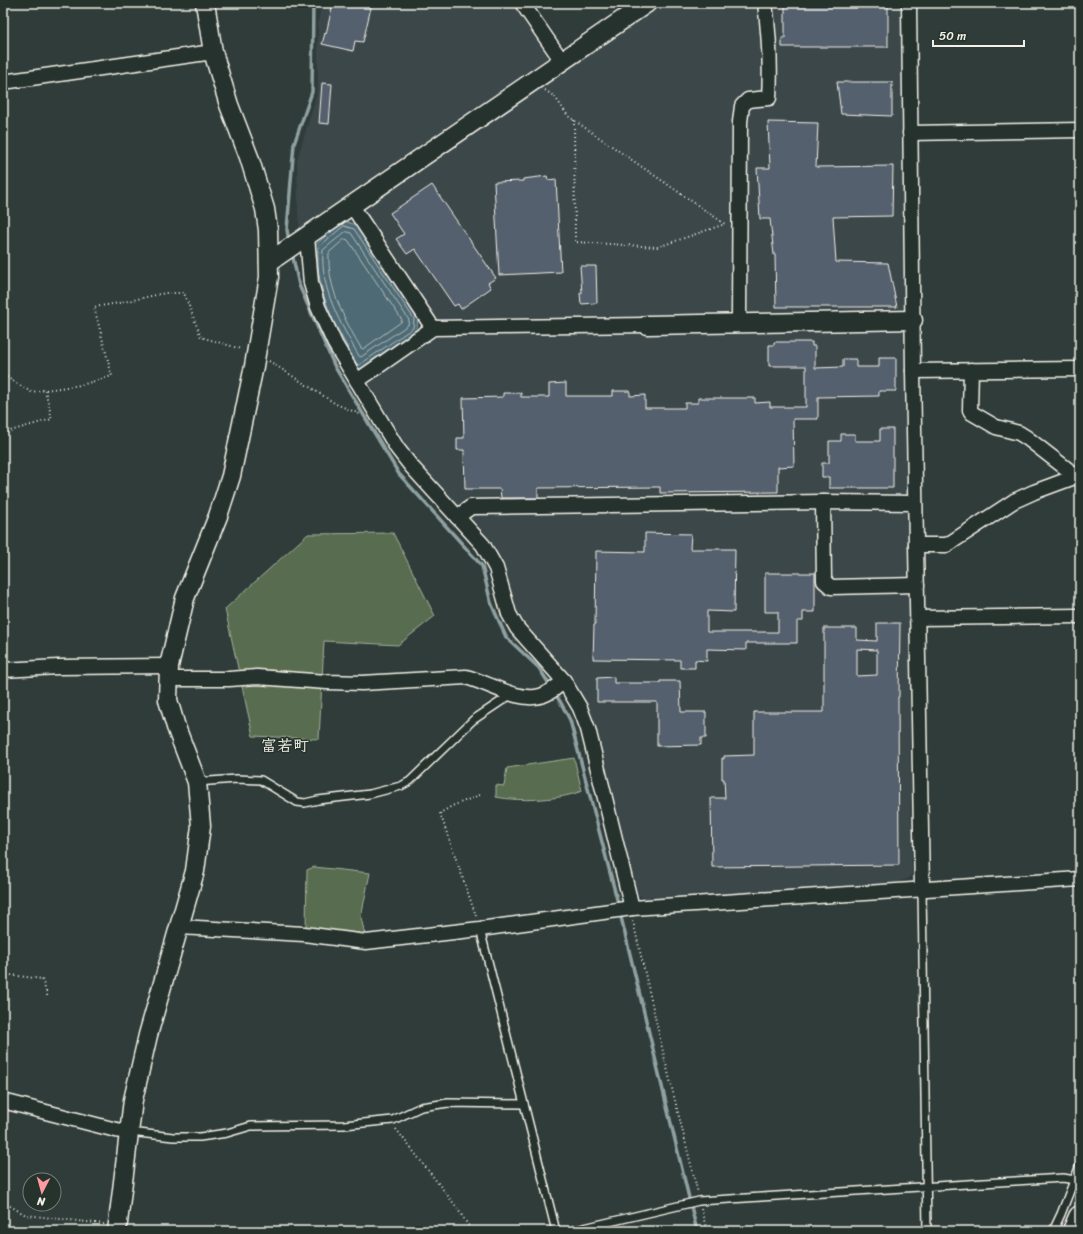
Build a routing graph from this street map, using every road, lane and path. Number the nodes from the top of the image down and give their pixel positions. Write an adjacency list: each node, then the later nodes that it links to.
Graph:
1 (205, 3): 6 (street)
2 (522, 3): 7 (street)
3 (647, 3): 7 (street)
4 (765, 3): 15 (street)
5 (909, 3): 12 (street)
6 (213, 52): 8 (street); 17 (street)
7 (562, 61): 9 (street)
8 (3, 82)
9 (531, 82): 10 (path); 13 (street)
10 (574, 120): 14 (path); 14 (path)
11 (1080, 130): 12 (street)
12 (910, 133): 18 (street)
13 (352, 206): 16 (street); 21 (street)
14 (726, 224): 15 (path)
15 (740, 233): 19 (street)
16 (296, 244): 17 (street); 27 (street)
17 (269, 262): 22 (street)
18 (913, 320): 19 (street); 25 (street)
19 (739, 322): 20 (street)
20 (647, 325): 21 (street)
21 (432, 328): 27 (street)
22 (256, 354): 28 (path); 29 (path); 40 (street)
23 (1080, 369): 24 (street)
24 (970, 370): 25 (street); 31 (street)
25 (913, 371): 33 (street)
26 (3, 375): 28 (path)
27 (357, 381): 29 (street)
28 (44, 390): 30 (path)
29 (383, 424): 34 (street)
30 (3, 433)
31 (1077, 479): 35 (street)
32 (823, 502): 33 (street); 34 (street); 36 (street)
33 (915, 503): 35 (street)
34 (457, 517): 41 (street)
35 (916, 545): 36 (street)
36 (917, 585): 38 (street)
37 (1080, 616): 38 (street)
38 (918, 618): 46 (street)
39 (3, 670): 40 (street)
40 (169, 673): 42 (street); 43 (street)
41 (556, 687): 42 (street); 47 (street)
42 (512, 694): 43 (lane)
43 (196, 782): 48 (street)
44 (480, 795): 49 (path)
45 (1080, 879): 46 (street)
46 (922, 889): 47 (street); 58 (lane)
47 (622, 909): 49 (street); 59 (path)
48 (179, 927): 49 (street); 55 (street)
49 (480, 928): 53 (lane)
50 (3, 974): 51 (path)
51 (48, 998)
52 (3, 1101): 55 (street)
53 (524, 1104): 54 (lane); 66 (lane)
54 (393, 1120): 55 (lane); 65 (path)
55 (128, 1132): 63 (street)
56 (1080, 1165): 57 (lane)
57 (1075, 1180): 58 (lane); 70 (lane)
58 (926, 1187): 59 (lane); 69 (lane)
59 (697, 1201): 67 (lane); 68 (path)
60 (3, 1202): 63 (path)
61 (1080, 1217): 71 (highway)
62 (413, 1228): 64 (path)
63 (117, 1229)
64 (385, 1231)
65 (472, 1231)
66 (556, 1231)
67 (571, 1231)
68 (707, 1231)
69 (927, 1231)
70 (1053, 1231)
71 (1074, 1231)

